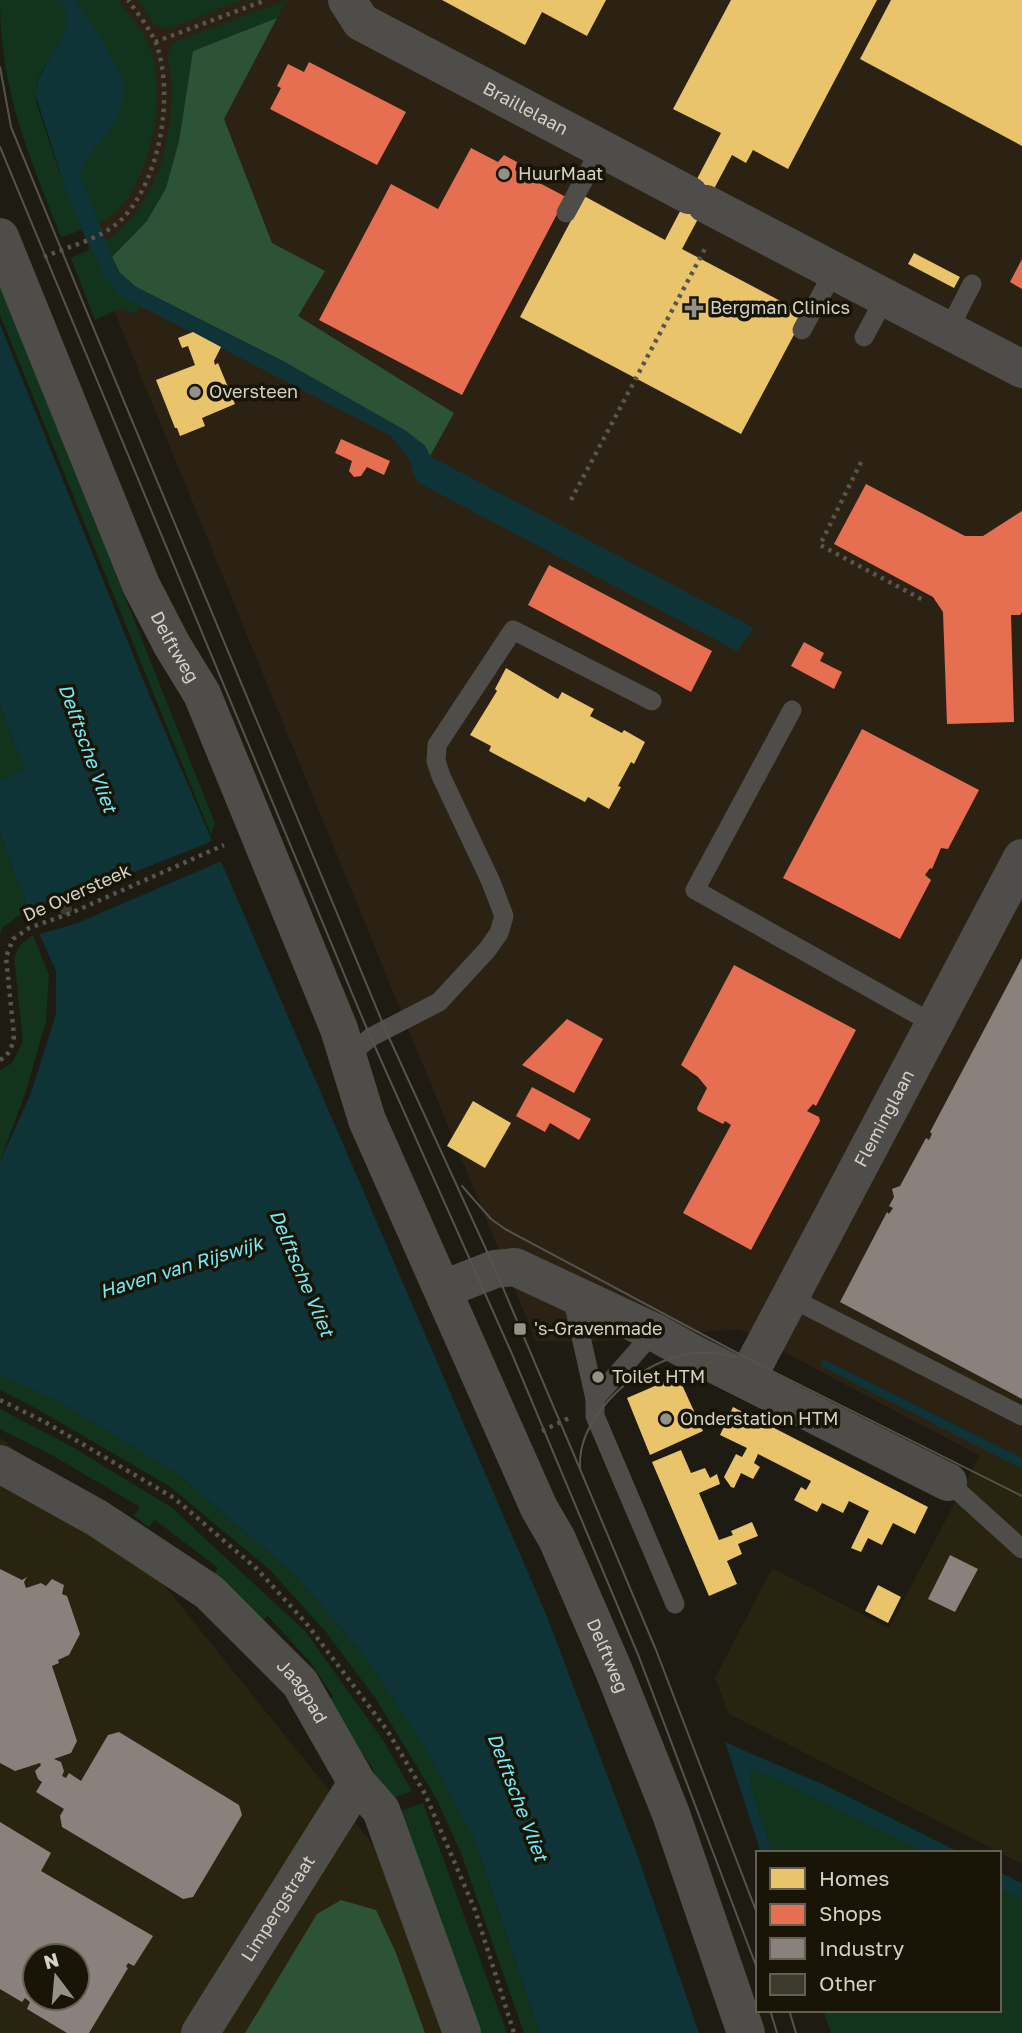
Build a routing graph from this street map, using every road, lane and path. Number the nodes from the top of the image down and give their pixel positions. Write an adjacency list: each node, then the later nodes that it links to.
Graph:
1 (128, 0): 4 (path)
2 (266, 0): 4 (path)
3 (354, 11): 5 (street, Braillelaan)
4 (155, 42): 9 (path)
5 (601, 148): 6 (street, Braillelaan); 7 (lane)
6 (707, 204): 10 (street, Braillelaan); 18 (path)
7 (566, 213)
8 (0, 237): 25 (street, Delftweg)
9 (80, 242)
10 (834, 271): 12 (street, Braillelaan); 13 (lane)
11 (972, 284): 14 (lane)
12 (885, 298): 14 (street, Braillelaan); 15 (lane)
13 (802, 330)
14 (948, 331): 16 (street, Braillelaan)
15 (864, 337)
16 (1022, 369)
17 (861, 462): 19 (path)
18 (571, 500)
19 (925, 601)
20 (652, 701): 25 (lane)
21 (792, 710): 24 (lane)
22 (235, 841): 26 (path, De Oversteek)
23 (1022, 858): 24 (street, Fleminglaan)
24 (934, 1024): 29 (street, Fleminglaan)
25 (348, 1056): 27 (street, Delftweg)
26 (0, 1060)
27 (444, 1289): 28 (street); 41 (street, Delftweg)
28 (571, 1292): 30 (street); 32 (lane)
29 (789, 1297): 31 (street, Fleminglaan); 33 (lane)
30 (654, 1332): 31 (street); 32 (lane)
31 (746, 1381): 35 (street)
32 (595, 1399): 37 (lane)
33 (1022, 1416)
34 (0, 1464): 38 (street, Jaagpad)
35 (948, 1482): 36 (lane)
36 (1022, 1549)
37 (675, 1604)
38 (357, 1783): 39 (street, Limpergstraat); 40 (street, Jaagpad)
39 (200, 2033)
40 (462, 2033)
41 (746, 2033)

